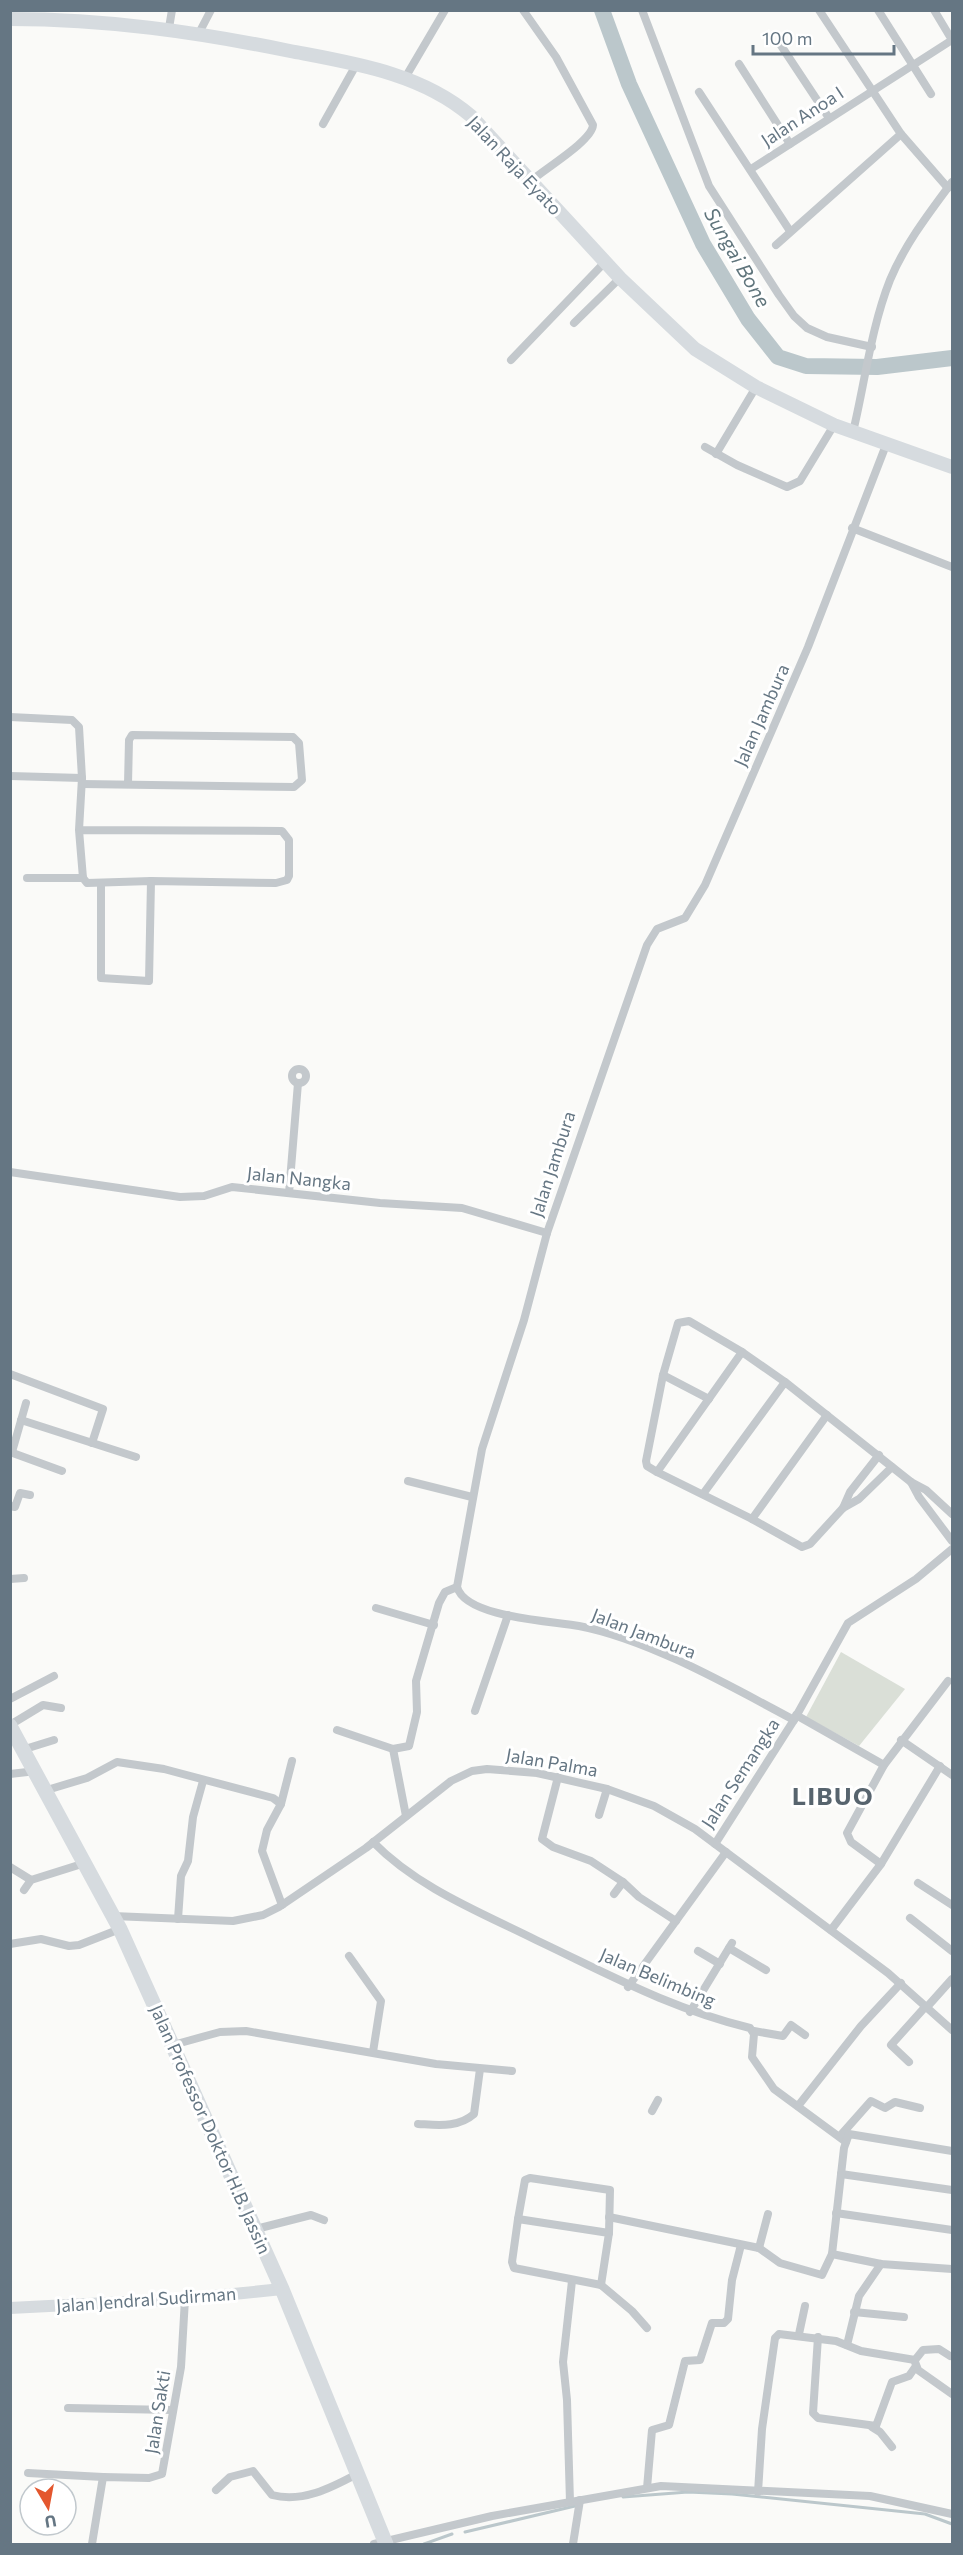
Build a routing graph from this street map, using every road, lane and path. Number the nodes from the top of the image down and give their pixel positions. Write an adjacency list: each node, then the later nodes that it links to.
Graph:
1 (172, 10): 10 (street)
2 (211, 10): 11 (street)
3 (445, 10): 17 (street)
4 (523, 10): 26 (street)
5 (642, 10): 33 (street)
6 (819, 10): 18 (street)
7 (878, 10): 16 (street)
8 (934, 10): 12 (street)
9 (14, 16): 10 (main road, Jalan Raja Eyato)
10 (169, 28): 11 (main road, Jalan Raja Eyato)
11 (199, 33): 15 (main road, Jalan Raja Eyato)
12 (952, 40): 16 (street, Jalan Anoa I)
13 (780, 44): 21 (street)
14 (739, 64): 24 (street)
15 (356, 65): 17 (main road, Jalan Raja Eyato); 22 (street)
16 (912, 66): 18 (street, Jalan Anoa I); 20 (street)
17 (405, 78): 26 (main road, Jalan Raja Eyato)
18 (871, 91): 21 (street, Jalan Anoa I); 23 (street)
19 (699, 92): 25 (street)
20 (931, 94)
21 (829, 118): 24 (street, Jalan Anoa I)
22 (323, 124)
23 (901, 134): 27 (street); 28 (street)
24 (790, 144): 25 (street, Jalan Anoa I)
25 (751, 169): 28 (street)
26 (531, 181): 30 (main road, Jalan Raja Eyato)
27 (950, 185): 33 (street)
28 (790, 231): 29 (street)
29 (776, 245)
30 (605, 262): 31 (main road, Jalan Raja Eyato); 34 (street)
31 (620, 278): 32 (street); 35 (main road, Jalan Raja Eyato)
32 (574, 323)
33 (872, 348): 37 (street)
34 (511, 360)
35 (756, 387): 36 (main road, Jalan Raja Eyato); 40 (street)
36 (834, 425): 37 (main road, Jalan Raja Eyato); 40 (street)
37 (853, 432): 38 (main road, Jalan Raja Eyato)
38 (886, 445): 41 (main road, Jalan Raja Eyato); 42 (street, Jalan Jambura)
39 (705, 447): 40 (street)
40 (716, 454)
41 (952, 466)
42 (852, 528): 43 (street); 56 (street, Jalan Jambura)
43 (952, 567)
44 (10, 717): 46 (street)
45 (10, 776): 46 (street)
46 (82, 781): 47 (street); 48 (street)
47 (128, 784): 47 (street)
48 (79, 830): 50 (street); 51 (street)
49 (27, 878): 50 (street)
50 (83, 878): 52 (street)
51 (151, 881): 52 (street); 52 (street)
52 (101, 884)
53 (298, 1083): 55 (street)
54 (10, 1172): 55 (street, Jalan Nangka)
55 (289, 1193): 56 (street, Jalan Nangka)
56 (547, 1233): 78 (street, Jalan Jambura)
57 (742, 1352): 59 (street); 60 (street); 61 (street)
58 (10, 1374): 65 (street)
59 (663, 1375): 61 (street); 72 (street)
60 (785, 1382): 63 (street); 76 (street)
61 (709, 1399): 72 (street)
62 (26, 1402): 64 (street)
63 (827, 1415): 67 (street); 82 (street)
64 (21, 1420): 65 (street); 66 (street)
65 (92, 1443): 68 (street)
66 (11, 1452): 71 (street)
67 (879, 1455): 69 (street); 70 (street)
68 (136, 1457)
69 (892, 1467): 73 (street); 75 (street)
70 (868, 1469): 73 (street); 80 (street)
71 (62, 1471)
72 (657, 1472): 76 (street)
73 (879, 1479): 80 (street)
74 (408, 1481): 78 (street)
75 (911, 1482): 81 (street); 83 (street)
76 (703, 1494): 82 (street)
77 (30, 1495): 79 (street)
78 (472, 1497): 87 (street, Jalan Jambura)
79 (10, 1506)
80 (843, 1509): 82 (street)
81 (952, 1514)
82 (752, 1519)
83 (952, 1540)
84 (952, 1549): 96 (street, Jalan Semangka)
85 (24, 1578): 86 (street)
86 (10, 1579)
87 (457, 1587): 89 (street, Jalan Jambura); 90 (street)
88 (376, 1608): 90 (street)
89 (508, 1615): 95 (street); 96 (street, Jalan Jambura)
90 (434, 1625): 102 (street)
91 (54, 1676): 93 (street)
92 (948, 1681): 100 (street)
93 (10, 1698)
94 (61, 1708): 97 (street)
95 (475, 1711)
96 (795, 1718): 104 (street, Jalan Jambura); 117 (street, Jalan Semangka)
97 (10, 1725): 101 (highway, Jalan Professor Doktor H.B. Jassin)
98 (337, 1730): 102 (street)
99 (54, 1740): 101 (street)
100 (901, 1740): 104 (street); 105 (street)
101 (25, 1749): 106 (highway, Jalan Professor Doktor H.B. Jassin)
102 (393, 1749): 115 (street)
103 (292, 1761): 113 (street)
104 (884, 1765): 120 (street)
105 (940, 1766): 108 (street); 120 (street)
106 (37, 1771): 107 (street); 112 (highway, Jalan Professor Doktor H.B. Jassin)
107 (10, 1774)
108 (952, 1775)
109 (558, 1777): 111 (street, Jalan Palma); 115 (street, Jalan Palma); 123 (street)
110 (203, 1781): 112 (street); 113 (street); 130 (street)
111 (607, 1789): 114 (street); 117 (street, Jalan Palma)
112 (47, 1790): 119 (highway, Jalan Professor Doktor H.B. Jassin)
113 (281, 1803): 127 (street)
114 (599, 1815)
115 (406, 1816): 116 (street, Jalan Palma)
116 (373, 1842): 127 (street, Jalan Palma); 142 (street, Jalan Belimbing)
117 (715, 1844): 118 (street, Jalan Palma)
118 (726, 1852): 131 (street); 133 (street, Jalan Palma)
119 (86, 1863): 122 (street); 132 (highway, Jalan Professor Doktor H.B. Jassin)
120 (881, 1864): 133 (street)
121 (10, 1867): 122 (street)
122 (31, 1880): 125 (street)
123 (623, 1882): 126 (street); 131 (street)
124 (918, 1883): 128 (street)
125 (24, 1890)
126 (614, 1894)
127 (282, 1905): 130 (street, Jalan Palma)
128 (952, 1905)
129 (910, 1918): 135 (street)
130 (178, 1919): 132 (street, Jalan Palma)
131 (676, 1921): 142 (street)
132 (117, 1923): 134 (street); 148 (highway, Jalan Professor Doktor H.B. Jassin)
133 (831, 1930): 141 (street, Jalan Palma)
134 (10, 1944)
135 (952, 1950)
136 (698, 1951): 138 (street)
137 (349, 1956): 149 (street)
138 (720, 1964): 139 (street); 144 (street)
139 (766, 1970)
140 (952, 1978): 143 (street)
141 (901, 1983): 143 (street, Jalan Palma); 154 (street)
142 (628, 1987): 144 (street, Jalan Belimbing)
143 (926, 2006): 145 (street, Jalan Palma); 150 (street)
144 (690, 2012): 146 (street, Jalan Belimbing)
145 (952, 2030)
146 (754, 2031): 147 (street, Jalan Belimbing); 154 (street)
147 (806, 2035)
148 (173, 2045): 149 (street); 167 (highway, Jalan Professor Doktor H.B. Jassin)
149 (373, 2052): 151 (street)
150 (909, 2062)
151 (480, 2069): 152 (street); 157 (street)
152 (512, 2071)
153 (658, 2100): 156 (street)
154 (798, 2106): 158 (street)
155 (920, 2108): 158 (street)
156 (652, 2111)
157 (418, 2124)
158 (843, 2139): 159 (street); 160 (street)
159 (952, 2151)
160 (841, 2174): 161 (street); 162 (street)
161 (952, 2190)
162 (836, 2213): 168 (street); 172 (street)
163 (768, 2214): 171 (street)
164 (609, 2217): 165 (street); 169 (street); 170 (street)
165 (518, 2219): 169 (street); 175 (street)
166 (324, 2220): 167 (street)
167 (256, 2229): 177 (highway, Jalan Professor Doktor H.B. Jassin)
168 (952, 2230)
169 (609, 2233): 176 (street)
170 (741, 2245): 171 (street); 197 (street)
171 (759, 2248): 172 (street)
172 (832, 2254): 173 (street)
173 (881, 2264): 174 (street); 181 (street)
174 (952, 2269)
175 (572, 2281): 176 (street); 201 (street)
176 (601, 2285): 183 (street)
177 (282, 2289): 178 (street, Jalan Jendral Sudirman); 195 (highway, Jalan Professor Doktor H.B. Jassin)
178 (184, 2299): 180 (street, Jalan Jendral Sudirman); 191 (street, Jalan Sakti)
179 (805, 2307): 184 (street)
180 (10, 2308)
181 (854, 2312): 182 (street); 186 (street)
182 (904, 2317)
183 (647, 2328)
184 (799, 2334): 185 (street); 199 (street)
185 (818, 2337): 186 (street); 192 (street)
186 (847, 2345): 188 (street)
187 (950, 2355): 188 (street)
188 (915, 2363): 189 (street); 192 (street)
189 (952, 2394)
190 (68, 2408): 191 (street)
191 (173, 2410): 196 (street, Jalan Sakti)
192 (872, 2427): 193 (street)
193 (892, 2447)
194 (28, 2473): 196 (street)
195 (357, 2474): 198 (street); 203 (highway, Jalan Professor Doktor H.B. Jassin)
196 (103, 2477): 204 (street)
197 (648, 2488): 199 (street); 200 (street)
198 (216, 2490)
199 (758, 2492): 202 (street)
200 (580, 2500): 201 (street); 205 (street)
201 (570, 2502): 203 (street)
202 (952, 2514)
203 (381, 2543)
204 (92, 2544)
205 (573, 2544)

